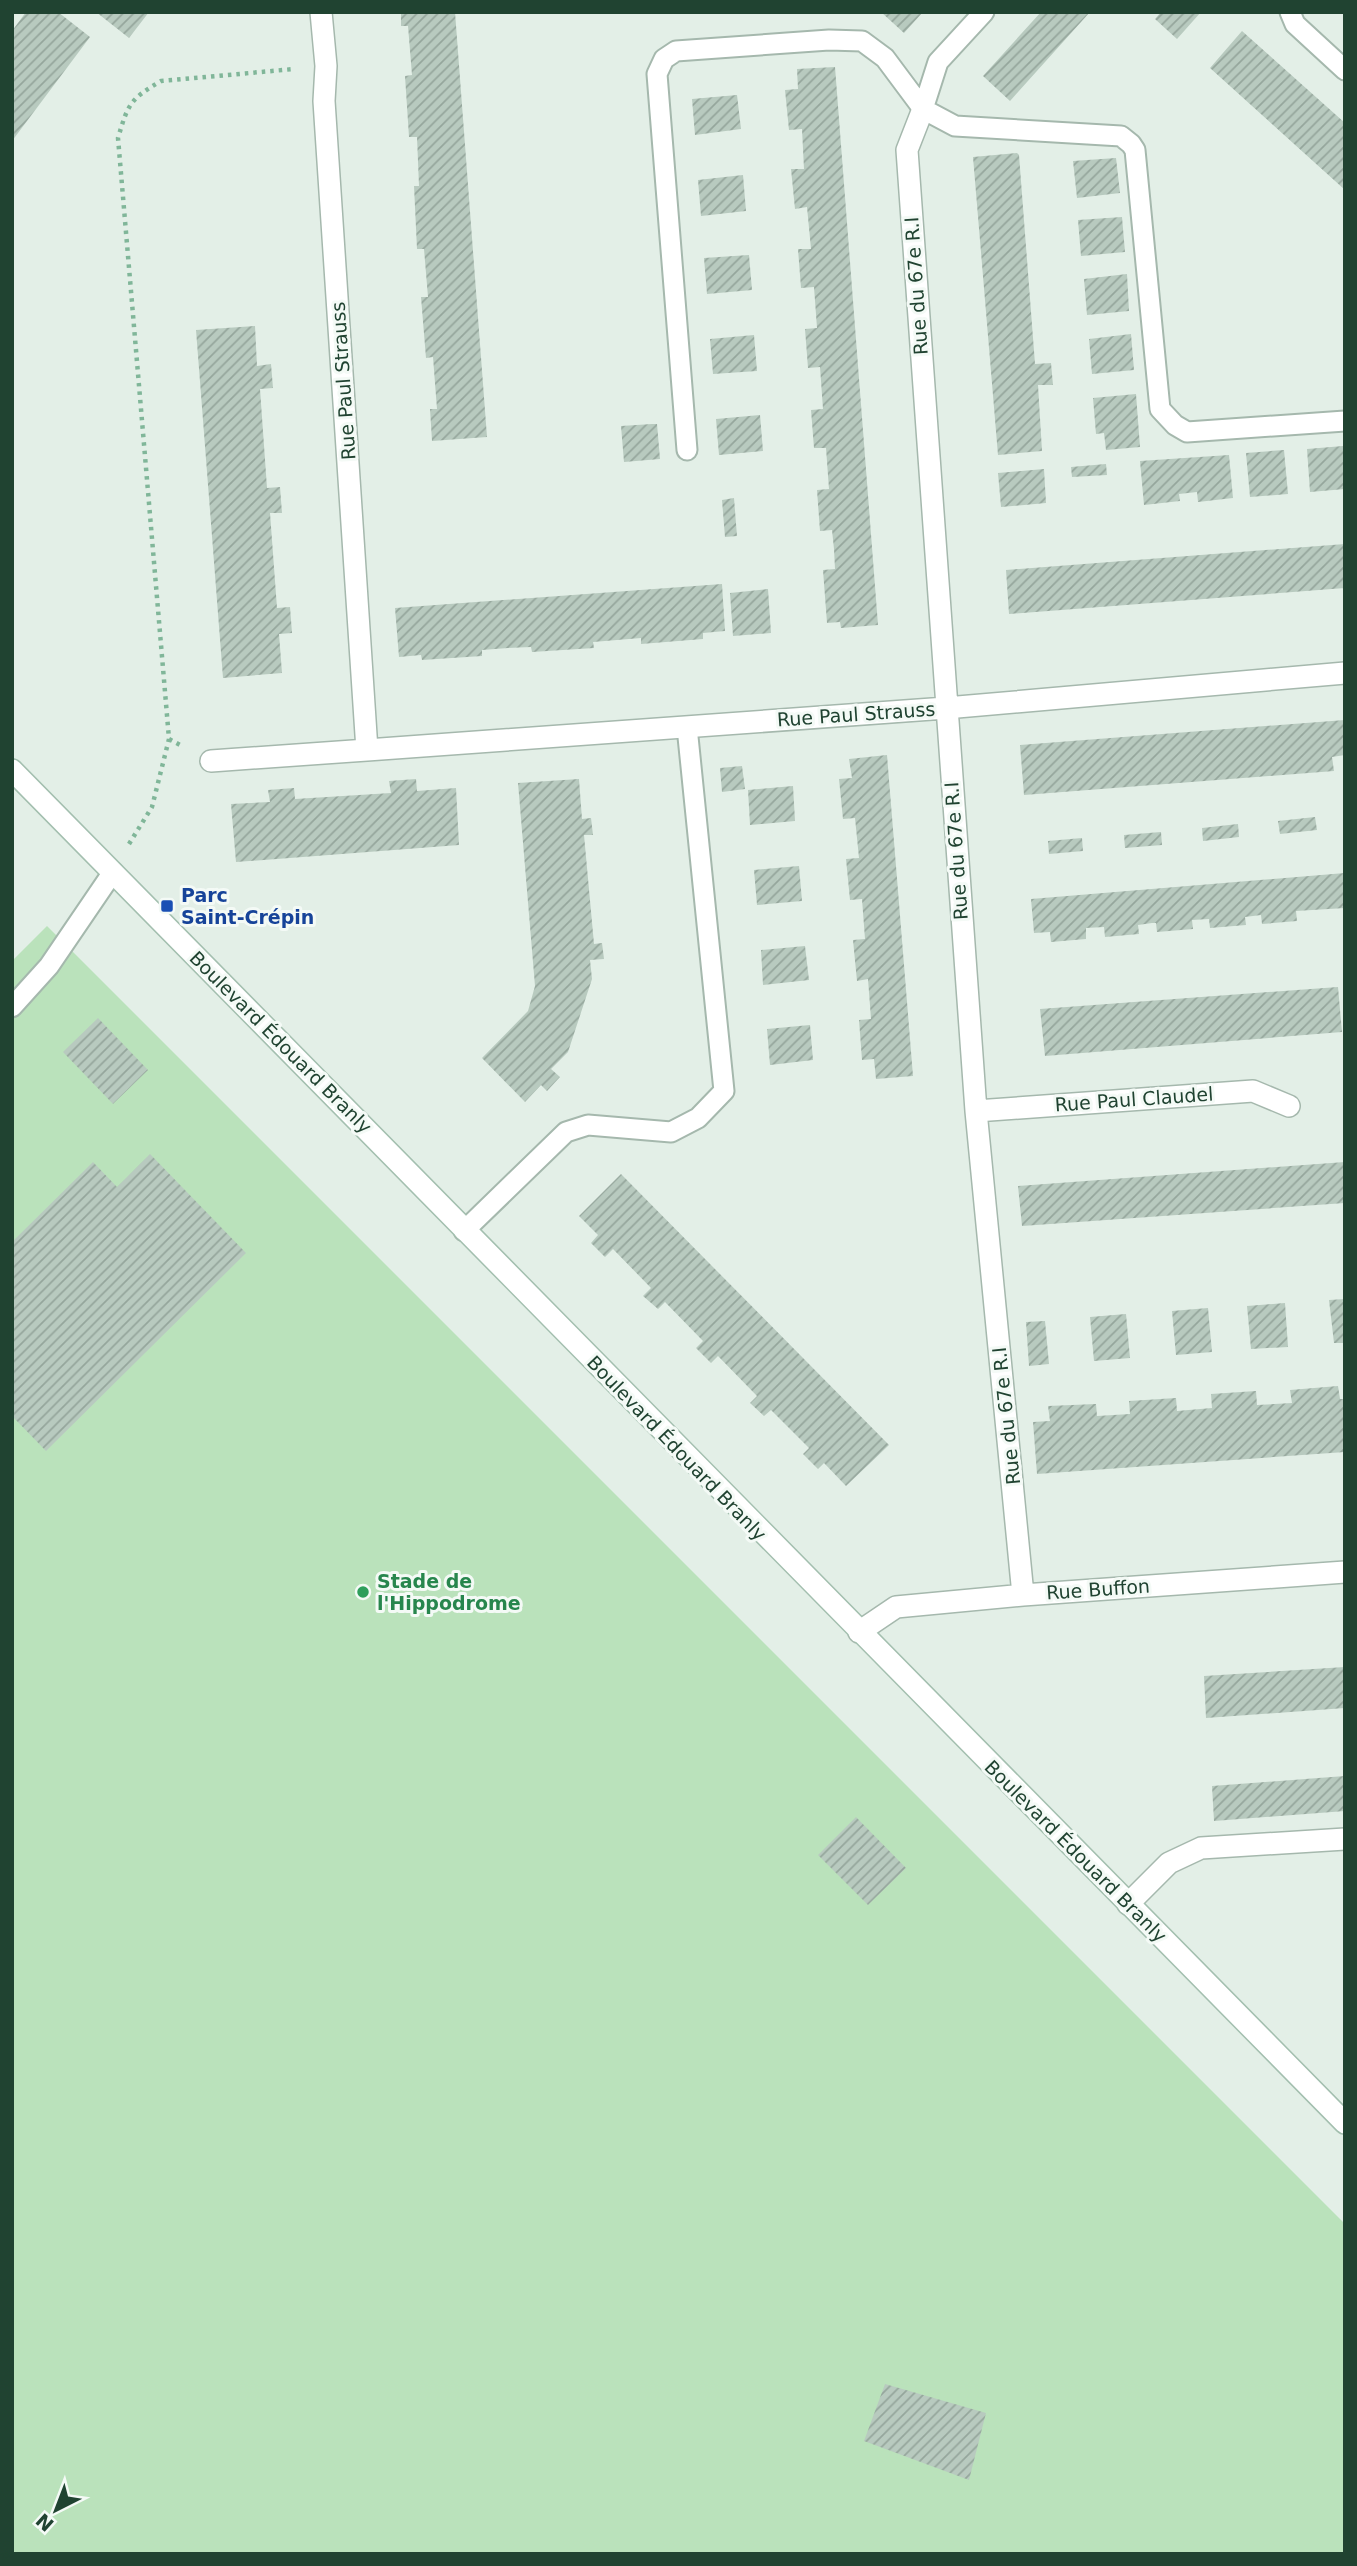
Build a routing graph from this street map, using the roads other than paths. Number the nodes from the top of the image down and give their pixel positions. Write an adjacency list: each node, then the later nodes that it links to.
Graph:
1 (321, 12): 11 (street, Rue Paul Strauss)
2 (984, 12): 5 (lane)
3 (1290, 12): 4 (lane)
4 (1345, 70)
5 (922, 109): 6 (lane); 7 (lane); 9 (street, Rue du 67e R.I)
6 (1345, 421)
7 (687, 450)
8 (1345, 673): 9 (street, Rue Paul Strauss)
9 (946, 708): 10 (street, Rue Paul Strauss); 17 (street, Rue du 67e R.I)
10 (687, 727): 11 (street, Rue Paul Strauss); 18 (lane)
11 (368, 750): 12 (street, Rue Paul Strauss)
12 (211, 761)
13 (12, 771): 14 (street, Boulevard Édouard Branly)
14 (113, 872): 15 (lane); 18 (street, Boulevard Édouard Branly)
15 (12, 1007)
16 (1289, 1106): 17 (street, Rue Paul Claudel)
17 (976, 1111): 20 (street, Rue du 67e R.I)
18 (464, 1231): 21 (street, Boulevard Édouard Branly)
19 (1345, 1572): 20 (street, Rue Buffon)
20 (1023, 1595): 21 (street, Rue Buffon)
21 (859, 1632): 23 (street, Boulevard Édouard Branly)
22 (1345, 1839): 23 (street)
23 (1128, 1904): 24 (street, Boulevard Édouard Branly)
24 (1344, 2122)

